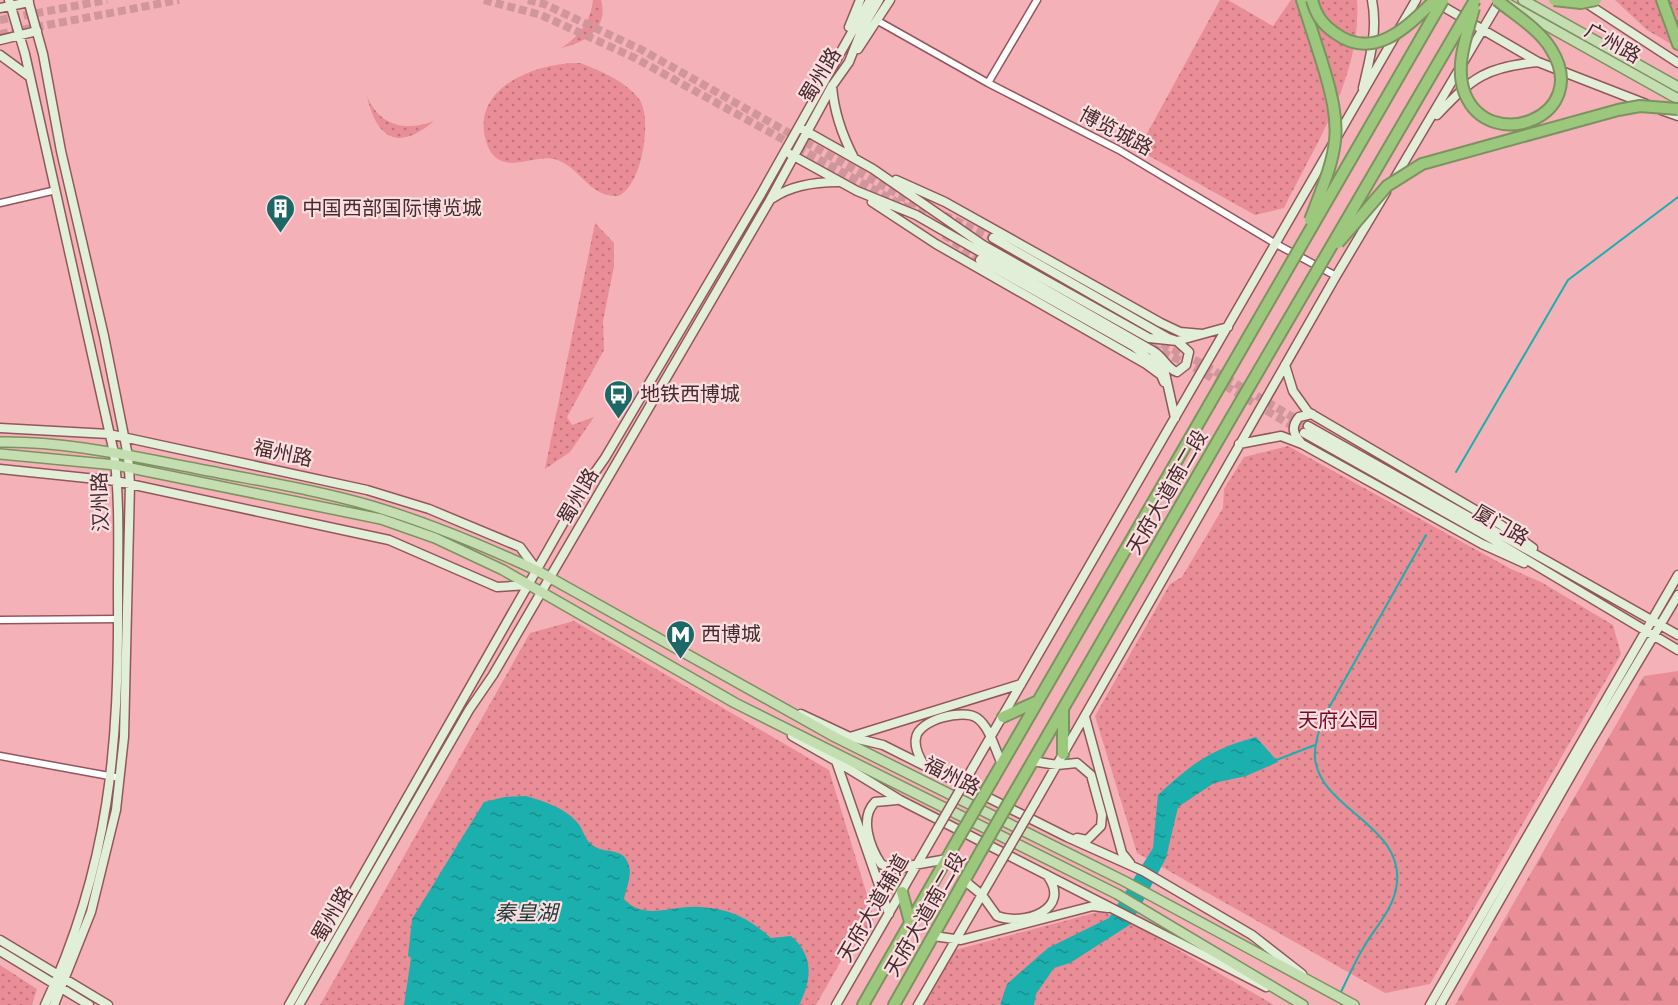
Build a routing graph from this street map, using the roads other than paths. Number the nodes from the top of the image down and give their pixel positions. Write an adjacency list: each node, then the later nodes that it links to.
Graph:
1 (860, 0): 27 (main road)
2 (870, 0): 27 (main road, 蜀州路)
3 (879, 0): 28 (main road, 蜀州路)
4 (890, 0): 20 (main road)
5 (1037, 0): 32 (street)
6 (1302, 0): 52 (highway, bridge)
7 (1312, 0): 10 (highway, bridge)
8 (1372, 0): 35 (main road)
9 (1416, 0): 35 (main road, 天府大道辅道)
10 (1433, 0): 21 (main road)
11 (1443, 0): 52 (highway, 天府大道南二段, bridge)
12 (1476, 0): 13 (highway, bridge); 54 (highway, 天府大道南二段, bridge)
13 (1500, 0): 21 (main road); 36 (main road, 广州路)
14 (1522, 0): 34 (main road, 广州路)
15 (1554, 0): 18 (highway, bridge)
16 (1662, 0): 25 (highway)
17 (28, 1): 19 (main road); 22 (main road, 汉州路)
18 (1588, 1): 30 (main road)
19 (6, 5): 23 (main road, 汉州路)
20 (878, 21): 28 (main road); 32 (street, 博览城路)
21 (1484, 30): 29 (main road); 39 (main road)
22 (37, 31): 23 (main road); 67 (main road, 汉州路)
23 (19, 35): 24 (main road); 31 (main road, 汉州路)
24 (0, 40)
25 (1678, 44)
26 (0, 56): 31 (main road)
27 (837, 58): 40 (main road, 蜀州路)
28 (849, 62): 33 (main road, 蜀州路)
29 (1538, 62): 38 (main road); 39 (main road)
30 (1678, 63)
31 (30, 77): 46 (main road, 汉州路)
32 (988, 83): 51 (street, 博览城路)
33 (832, 86): 40 (main road, 蜀州路); 43 (main road)
34 (1678, 87)
35 (1361, 97): 51 (main road, 天府大道辅道)
36 (1678, 99)
37 (1678, 109): 54 (highway, bridge)
38 (1678, 116)
39 (1425, 128): 55 (main road)
40 (802, 129): 41 (main road, 蜀州路); 42 (main road, 蜀州路); 43 (main road)
41 (785, 150): 42 (main road); 80 (main road, 蜀州路)
42 (794, 156): 45 (main road); 48 (main road, 蜀州路)
43 (854, 158): 44 (main road)
44 (873, 169): 57 (main road); 58 (main road)
45 (841, 182): 47 (main road); 48 (main road)
46 (56, 190): 49 (street); 66 (main road, 汉州路)
47 (857, 191): 59 (main road); 62 (main road)
48 (770, 200): 82 (main road, 蜀州路)
49 (0, 203)
50 (993, 238): 58 (main road)
51 (1276, 244): 55 (street, 博览城路); 56 (main road, 天府大道辅道)
52 (1298, 252): 97 (highway, 天府大道南二段, bridge)
53 (981, 260): 61 (main road)
54 (1315, 272): 99 (highway, 天府大道南二段, bridge)
55 (1336, 276): 60 (main road)
56 (1228, 327): 57 (main road); 64 (main road, 天府大道辅道)
57 (1202, 334): 58 (main road)
58 (1177, 341): 59 (main road)
59 (1153, 351): 61 (main road)
60 (1285, 365): 63 (main road); 69 (main road)
61 (1165, 374): 62 (main road)
62 (1169, 393): 64 (main road)
63 (1312, 414): 70 (main road); 79 (main road)
64 (1175, 418): 95 (main road, 天府大道辅道)
65 (0, 428): 66 (main road, 福州路)
66 (109, 434): 67 (main road, 福州路); 71 (main road, 汉州路)
67 (125, 438): 73 (main road, 汉州路); 80 (main road, 福州路)
68 (0, 442): 71 (main road, 福州路)
69 (1239, 444): 70 (main road); 101 (main road)
70 (1302, 444): 83 (main road)
71 (114, 453): 73 (main road, 福州路); 74 (main road, 汉州路)
72 (0, 454): 74 (main road, 福州路)
73 (128, 456): 75 (main road, 汉州路); 80 (main road, 福州路)
74 (116, 465): 75 (main road, 福州路); 77 (main road, 汉州路)
75 (129, 468): 78 (main road, 汉州路); 84 (main road, 福州路)
76 (0, 469): 77 (main road)
77 (116, 481): 78 (main road); 87 (main road, 汉州路)
78 (130, 484): 84 (main road); 111 (main road, 汉州路)
79 (1563, 569): 83 (main road, 厦门路); 88 (main road, 厦门路)
80 (538, 571): 82 (main road, 福州路); 84 (main road, 蜀州路)
81 (1678, 575): 88 (main road)
82 (549, 578): 85 (main road, 蜀州路); 96 (main road, 福州路)
83 (1565, 582): 91 (main road, 厦门路)
84 (529, 585): 85 (main road, 福州路); 136 (main road, 蜀州路)
85 (541, 592): 98 (main road, 福州路); 137 (main road, 蜀州路)
86 (1678, 596): 90 (main road)
87 (118, 619): 89 (street); 111 (main road, 汉州路)
88 (1652, 619): 90 (main road, 厦门路); 91 (main road)
89 (0, 620)
90 (1661, 625): 92 (main road, 厦门路); 93 (main road)
91 (1646, 629): 93 (main road, 厦门路); 143 (main road)
92 (1678, 635)
93 (1654, 636): 94 (main road, 厦门路); 144 (main road)
94 (1678, 650)
95 (1022, 684): 100 (main road, 天府大道辅道); 102 (main road)
96 (753, 691): 102 (main road); 129 (main road, 福州路)
97 (1038, 701): 100 (highway); 108 (highway, 天府大道南二段)
98 (735, 702): 106 (main road); 131 (main road, 福州路)
99 (1063, 708): 104 (highway); 107 (highway, 天府大道南二段)
100 (1003, 717): 103 (main road, 天府大道辅道)
101 (1085, 717): 104 (main road); 117 (main road)
102 (850, 737): 109 (main road)
103 (990, 738): 108 (main road); 109 (main road); 115 (main road, 天府大道辅道, bridge)
104 (1063, 754): 110 (main road)
105 (0, 756): 111 (street)
106 (836, 761): 112 (main road); 122 (main road)
107 (1032, 761): 110 (main road); 118 (highway, 天府大道南二段, bridge)
108 (1002, 764): 114 (highway, 天府大道南二段, bridge)
109 (924, 765): 113 (main road)
110 (1057, 765): 113 (main road); 120 (main road, bridge)
111 (116, 778): 128 (main road, 汉州路)
112 (900, 800): 115 (main road); 116 (main road)
113 (1067, 837): 117 (main road)
114 (947, 859): 115 (main road); 123 (highway, 天府大道南二段)
115 (917, 865): 119 (main road, 天府大道辅道)
116 (1045, 872): 120 (main road); 121 (main road)
117 (1143, 872): 129 (main road)
118 (965, 881): 120 (main road); 124 (highway, 天府大道南二段)
119 (902, 892): 122 (main road, 天府大道辅道); 123 (highway)
120 (982, 895): 126 (main road)
121 (1122, 912): 126 (main road); 131 (main road)
122 (889, 914): 138 (main road, 天府大道辅道)
123 (910, 922): 139 (highway, 天府大道南二段)
124 (934, 936): 126 (main road); 140 (highway, 天府大道南二段)
125 (0, 940): 128 (main road)
126 (955, 941): 141 (main road)
127 (0, 951): 130 (main road)
128 (63, 976): 130 (main road, 汉州路); 135 (main road)
129 (1307, 977): 142 (main road, 福州路)
130 (59, 985): 132 (main road, 汉州路); 133 (main road, 汉州路); 134 (main road)
131 (1298, 1002)
132 (45, 1005)
133 (54, 1005)
134 (89, 1005)
135 (108, 1005)
136 (289, 1005)
137 (299, 1005)
138 (836, 1005)
139 (862, 1005)
140 (894, 1005)
141 (918, 1005)
142 (1354, 1005)
143 (1430, 1005)
144 (1440, 1005)

